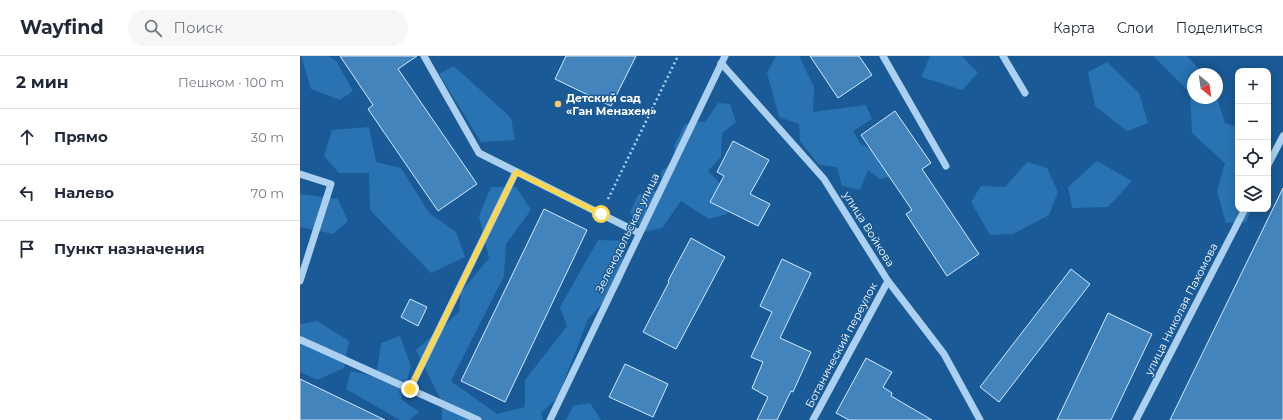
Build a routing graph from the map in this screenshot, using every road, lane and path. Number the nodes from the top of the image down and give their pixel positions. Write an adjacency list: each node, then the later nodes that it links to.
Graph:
1 (424, 56): 10 (street)
2 (678, 56): 13 (path)
3 (883, 56): 9 (street)
4 (1003, 56): 6 (street)
5 (723, 59): 14 (street, Зеленодольская улица); 16 (street, улица Войкова)
6 (1025, 93)
7 (1283, 136): 8 (street)
8 (1271, 159)
9 (946, 166)
10 (516, 172): 13 (street); 18 (street)
11 (300, 174): 15 (street)
12 (1243, 212): 23 (street, улица Николая Пахомова)
13 (601, 214): 14 (street)
14 (639, 233): 20 (street, Зеленодольская улица)
15 (300, 281)
16 (888, 281): 21 (street, Ботанический переулок); 22 (street, улица Войкова)
17 (300, 339): 18 (street)
18 (410, 389): 19 (street)
19 (478, 420)
20 (550, 420)
21 (813, 420)
22 (980, 420)
23 (1136, 420)

